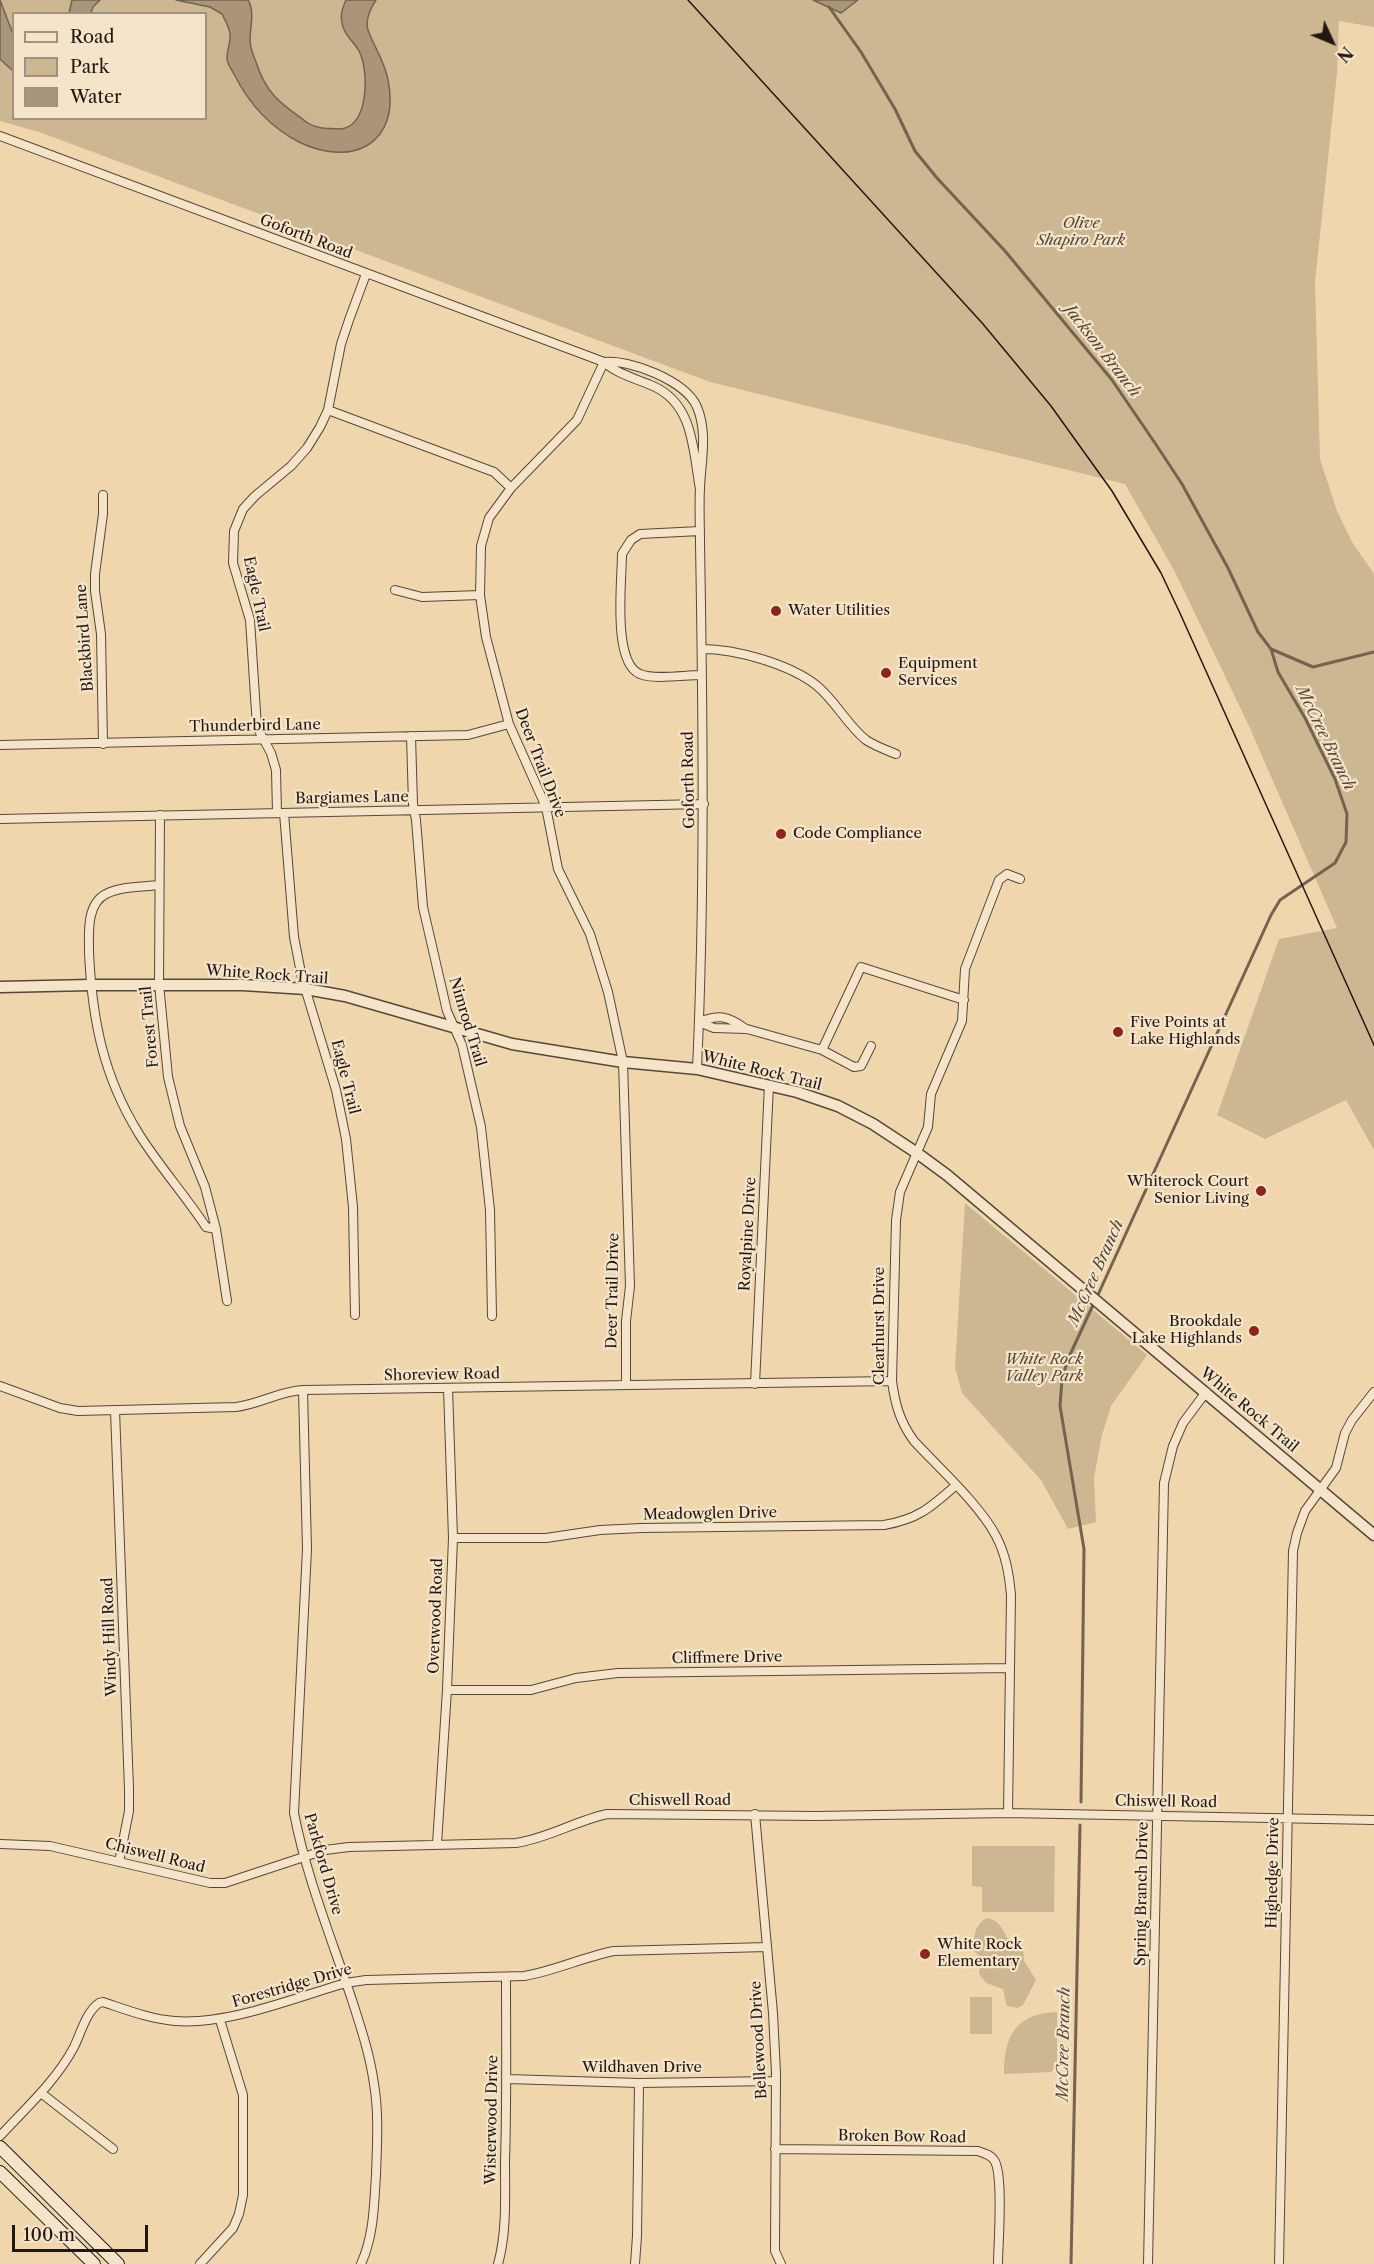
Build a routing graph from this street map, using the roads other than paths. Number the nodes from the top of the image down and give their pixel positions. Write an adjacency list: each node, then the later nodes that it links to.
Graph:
1 (0, 136): 2 (street, Goforth Road)
2 (366, 274): 3 (street, Goforth Road); 4 (street, Eagle Trail)
3 (604, 362): 5 (street, Deer Trail Drive); 6 (street, Goforth Road); 6 (street, Goforth Road)
4 (328, 410): 5 (street); 15 (street, Eagle Trail)
5 (511, 488): 10 (street, Deer Trail Drive)
6 (700, 489): 8 (street, Goforth Road)
7 (103, 495): 16 (street, Blackbird Lane)
8 (700, 531): 11 (street, Goforth Road); 12 (street)
9 (395, 590): 10 (street)
10 (480, 595): 13 (street, Deer Trail Drive)
11 (702, 649): 12 (street, Goforth Road); 18 (street)
12 (701, 675): 19 (street, Goforth Road)
13 (509, 724): 14 (street, Thunderbird Lane); 20 (street, Deer Trail Drive)
14 (411, 736): 15 (street, Thunderbird Lane); 21 (street, Nimrod Trail)
15 (263, 740): 16 (street, Thunderbird Lane); 22 (street, Eagle Trail)
16 (103, 744): 17 (street, Thunderbird Lane)
17 (0, 745)
18 (896, 754)
19 (704, 804): 20 (street, Bargiames Lane); 32 (street, Goforth Road)
20 (546, 807): 21 (street, Bargiames Lane); 36 (street, Deer Trail Drive)
21 (414, 810): 22 (street, Bargiames Lane); 33 (street, Nimrod Trail)
22 (280, 813): 23 (street, Bargiames Lane); 30 (street, Eagle Trail)
23 (160, 815): 24 (street, Bargiames Lane); 26 (street, Forest Trail)
24 (0, 819)
25 (1020, 879): 31 (street, Clearhurst Drive)
26 (159, 885): 27 (street); 28 (street, Forest Trail)
27 (91, 984): 28 (street, White Rock Trail); 29 (street, White Rock Trail); 40 (street)
28 (159, 984): 30 (street, White Rock Trail); 40 (street, Forest Trail)
29 (0, 987)
30 (306, 989): 33 (street, White Rock Trail); 42 (street, Eagle Trail)
31 (964, 1000): 35 (street); 39 (street, Clearhurst Drive)
32 (699, 1022): 35 (street); 37 (street, Goforth Road)
33 (454, 1029): 36 (street, White Rock Trail); 43 (street, Nimrod Trail)
34 (871, 1046): 35 (street)
35 (822, 1050)
36 (623, 1062): 37 (street, White Rock Trail); 46 (street, Deer Trail Drive)
37 (697, 1069): 38 (street, White Rock Trail)
38 (769, 1085): 39 (street, White Rock Trail); 45 (street, Royalpine Drive)
39 (917, 1153): 44 (street, Clearhurst Drive); 50 (street, White Rock Trail)
40 (216, 1229): 41 (street, Forest Trail)
41 (227, 1301)
42 (355, 1315)
43 (492, 1316)
44 (891, 1381): 45 (street, Shoreview Road); 53 (street, Clearhurst Drive)
45 (756, 1384): 46 (street, Shoreview Road)
46 (626, 1385): 48 (street, Shoreview Road)
47 (0, 1386): 52 (street, Shoreview Road)
48 (448, 1388): 49 (street, Shoreview Road); 56 (street, Overwood Road)
49 (303, 1390): 52 (street, Shoreview Road); 66 (street, Parkford Drive)
50 (1206, 1392): 54 (street, White Rock Trail); 60 (street, Spring Branch Drive)
51 (1374, 1392): 54 (street, Highedge Drive)
52 (115, 1410): 67 (street, Windy Hill Road)
53 (955, 1486): 56 (street, Meadowglen Drive); 57 (street, Clearhurst Drive)
54 (1321, 1490): 55 (street, White Rock Trail); 62 (street, Highedge Drive)
55 (1374, 1534)
56 (453, 1538): 58 (street, Overwood Road)
57 (1010, 1668): 58 (street, Cliffmere Drive); 59 (street, Clearhurst Drive)
58 (447, 1690): 65 (street, Overwood Road)
59 (1008, 1813): 60 (street, Chiswell Road); 61 (street, Chiswell Road)
60 (1157, 1814): 62 (street, Chiswell Road); 89 (street, Spring Branch Drive)
61 (755, 1815): 65 (street, Chiswell Road); 68 (street, Bellewood Drive)
62 (1287, 1817): 63 (street, Chiswell Road); 90 (street, Highedge Drive)
63 (1374, 1820)
64 (0, 1844): 67 (street, Chiswell Road)
65 (436, 1844): 66 (street, Chiswell Road)
66 (305, 1856): 67 (street, Chiswell Road); 70 (street, Parkford Drive)
67 (119, 1862)
68 (767, 1947): 69 (street, Forestridge Drive); 73 (street, Bellewood Drive)
69 (506, 1977): 70 (street, Forestridge Drive); 72 (street, Wisterwood Drive)
70 (346, 1983): 71 (street, Forestridge Drive); 84 (street, Parkford Drive)
71 (220, 2020): 75 (street, Forestridge Drive); 83 (street)
72 (507, 2079): 74 (street, Wildhaven Drive); 85 (street, Wisterwood Drive)
73 (776, 2082): 74 (street, Wildhaven Drive); 79 (street, Bellewood Drive)
74 (639, 2083): 86 (street)
75 (41, 2093): 76 (street, Forestridge Drive); 78 (street)
76 (0, 2136)
77 (0, 2147): 82 (main road)
78 (113, 2149)
79 (775, 2149): 87 (street, Bellewood Drive); 88 (street, Broken Bow Road)
80 (0, 2172): 81 (main road)
81 (94, 2264)
82 (118, 2264)
83 (200, 2264)
84 (362, 2264)
85 (498, 2264)
86 (635, 2264)
87 (781, 2264)
88 (998, 2264)
89 (1148, 2264)
90 (1280, 2264)

